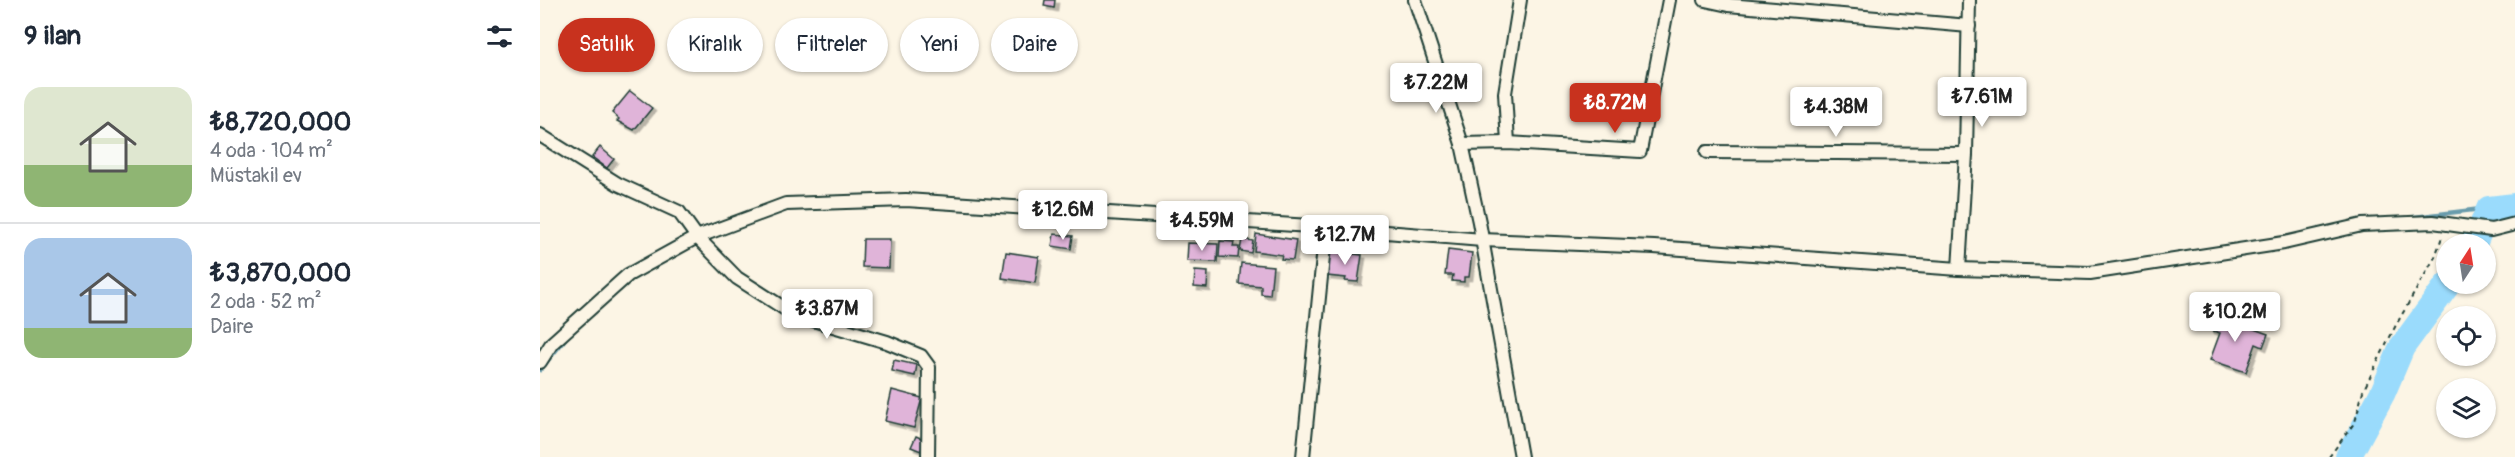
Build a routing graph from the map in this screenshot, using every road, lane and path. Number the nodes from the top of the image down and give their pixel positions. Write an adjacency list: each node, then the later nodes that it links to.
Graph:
1 (1415, 0): 9 (street)
2 (1520, 0): 8 (street)
3 (1669, 0): 8 (street)
4 (1705, 0): 6 (street)
5 (1969, 0): 6 (street)
6 (1968, 26): 11 (street)
7 (540, 135): 15 (street)
8 (1508, 143): 9 (street)
9 (1462, 144): 16 (street)
10 (1707, 152): 11 (street)
11 (1966, 154): 17 (street)
12 (2451, 224): 13 (street); 17 (street); 22 (path)
13 (2515, 224)
14 (1326, 227): 15 (street); 16 (street); 20 (street)
15 (695, 235): 18 (street); 19 (street)
16 (1481, 238): 17 (street); 21 (street)
17 (1960, 262)
18 (540, 362)
19 (928, 457)
20 (1303, 457)
21 (1521, 457)
22 (2329, 457)

